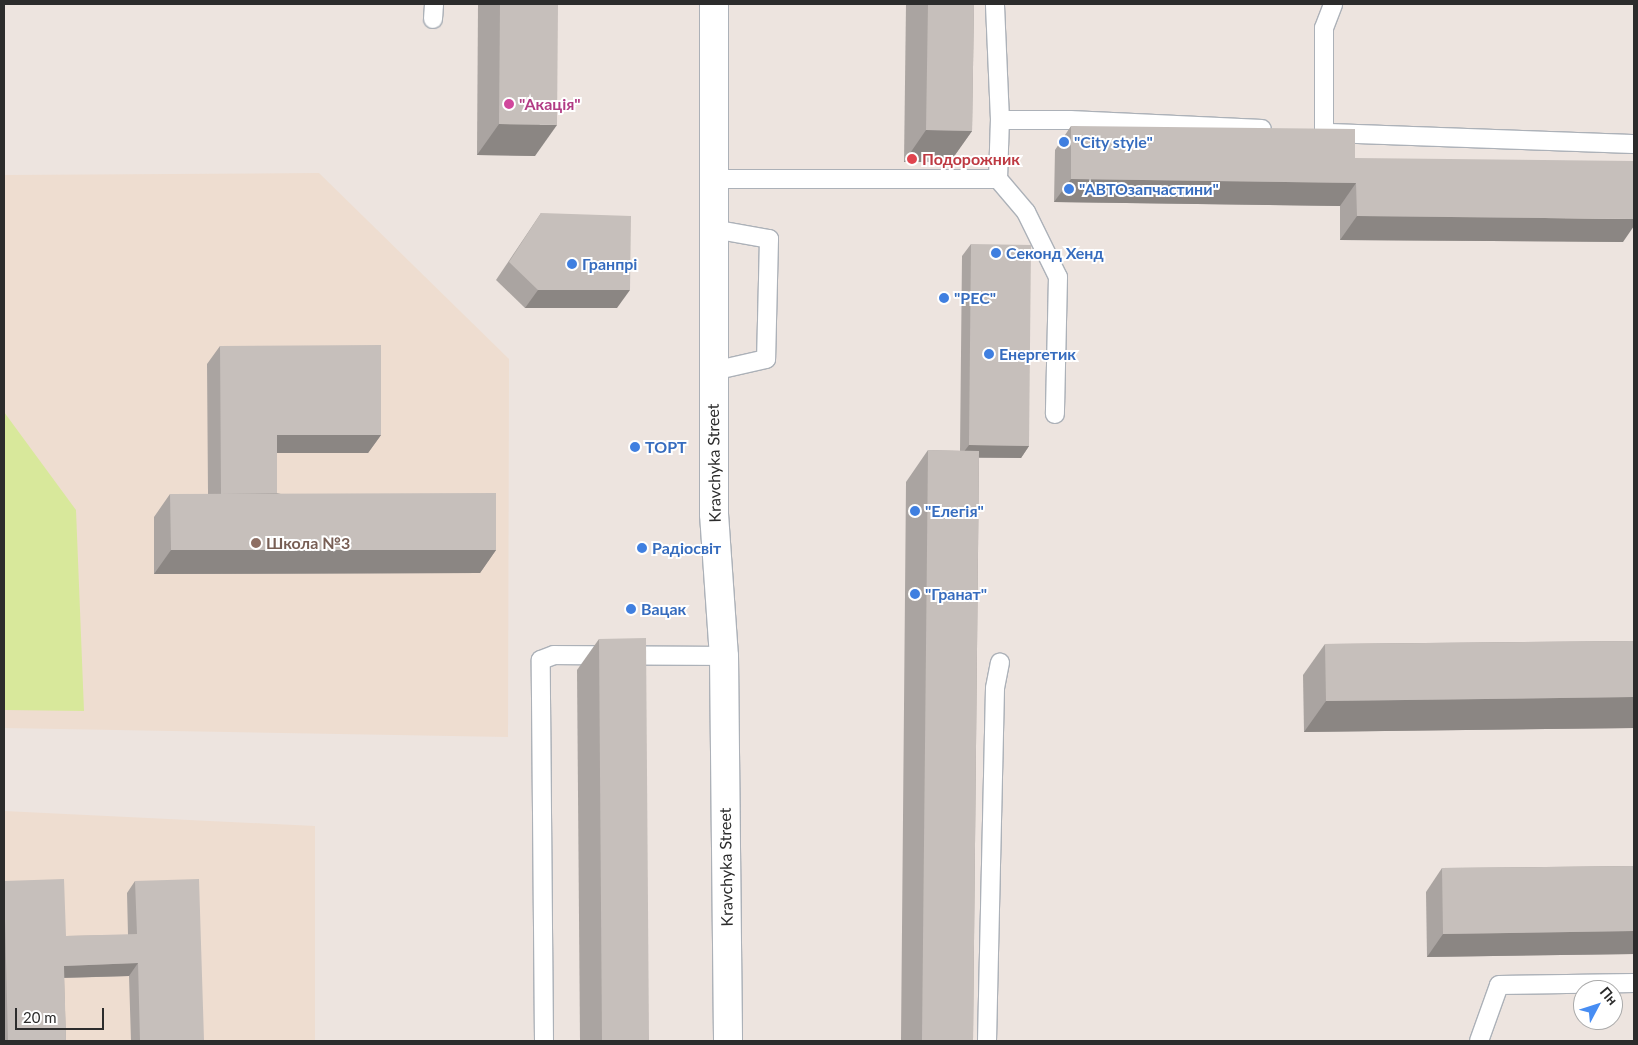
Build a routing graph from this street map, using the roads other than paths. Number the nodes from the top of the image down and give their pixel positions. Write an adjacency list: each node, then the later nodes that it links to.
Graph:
1 (714, 4): 9 (street, Kravchyka Street)
2 (994, 4): 4 (lane)
3 (1333, 4): 7 (lane)
4 (1000, 120): 5 (lane); 10 (lane)
5 (1275, 130)
6 (1304, 132): 7 (lane)
7 (1324, 132): 8 (lane)
8 (1634, 144)
9 (712, 179): 10 (lane); 11 (street, Kravchyka Street)
10 (998, 179): 13 (lane)
11 (713, 229): 12 (street, Kravchyka Street); 12 (lane)
12 (713, 370): 14 (street, Kravchyka Street)
13 (1055, 414)
14 (724, 656): 17 (lane); 18 (street, Kravchyka Street)
15 (1000, 662): 19 (lane)
16 (1634, 983): 20 (lane)
17 (544, 1041)
18 (728, 1041)
19 (987, 1041)
20 (1479, 1041)

